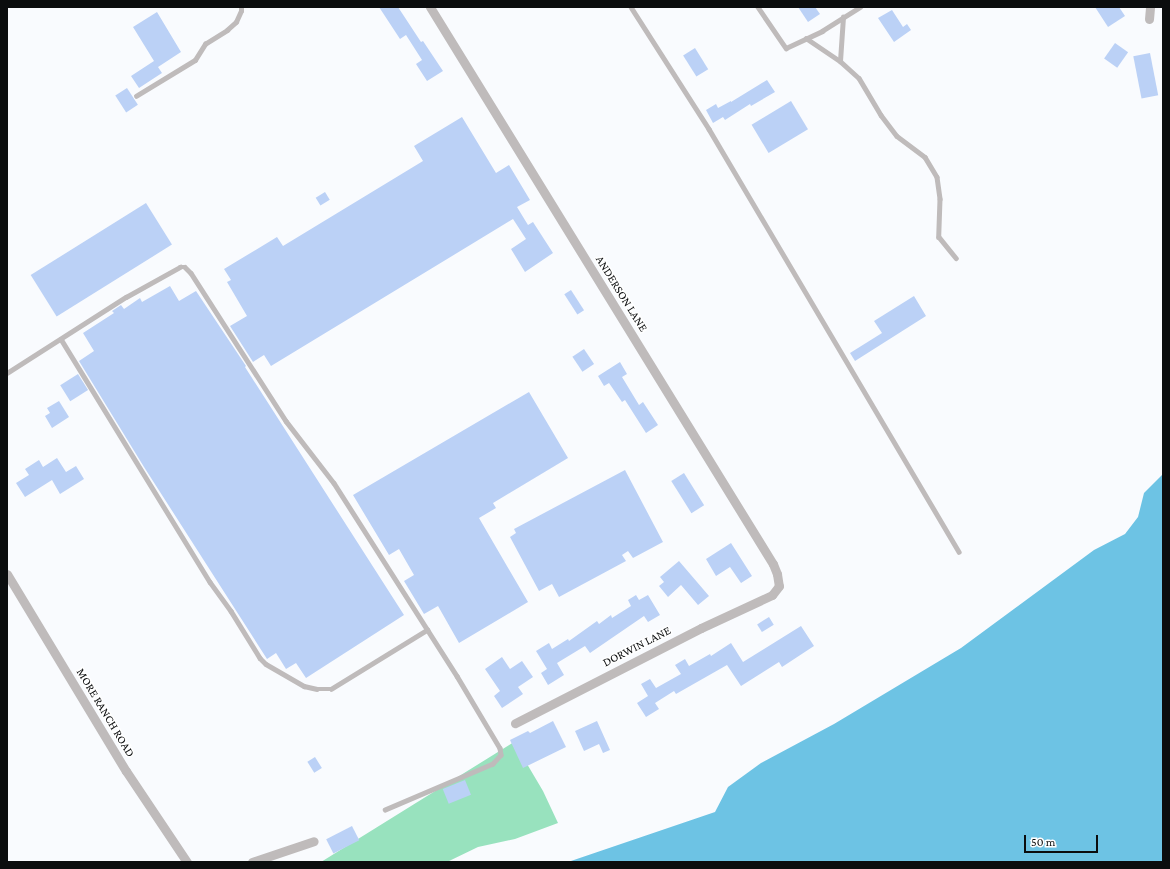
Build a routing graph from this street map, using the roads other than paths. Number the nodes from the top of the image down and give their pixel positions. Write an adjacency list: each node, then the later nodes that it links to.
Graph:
1 (241, 7): 11 (lane)
2 (430, 7): 17 (street, ANDERSON LANE)
3 (631, 7): 15 (lane)
4 (758, 7): 9 (lane)
5 (860, 7): 7 (lane)
6 (1150, 7): 8 (street)
7 (843, 17): 9 (lane); 10 (lane)
8 (1149, 19)
9 (806, 38): 10 (lane)
10 (840, 61): 12 (lane)
11 (136, 96)
12 (956, 258)
13 (61, 339): 14 (lane); 18 (lane); 18 (lane)
14 (7, 373)
15 (959, 552)
16 (7, 574): 22 (street, MORE RANCH ROAD)
17 (772, 595): 19 (street, DORWIN LANE)
18 (428, 630): 20 (lane)
19 (515, 723)
20 (385, 810)
21 (314, 841): 23 (street)
22 (187, 862)
23 (252, 862)

